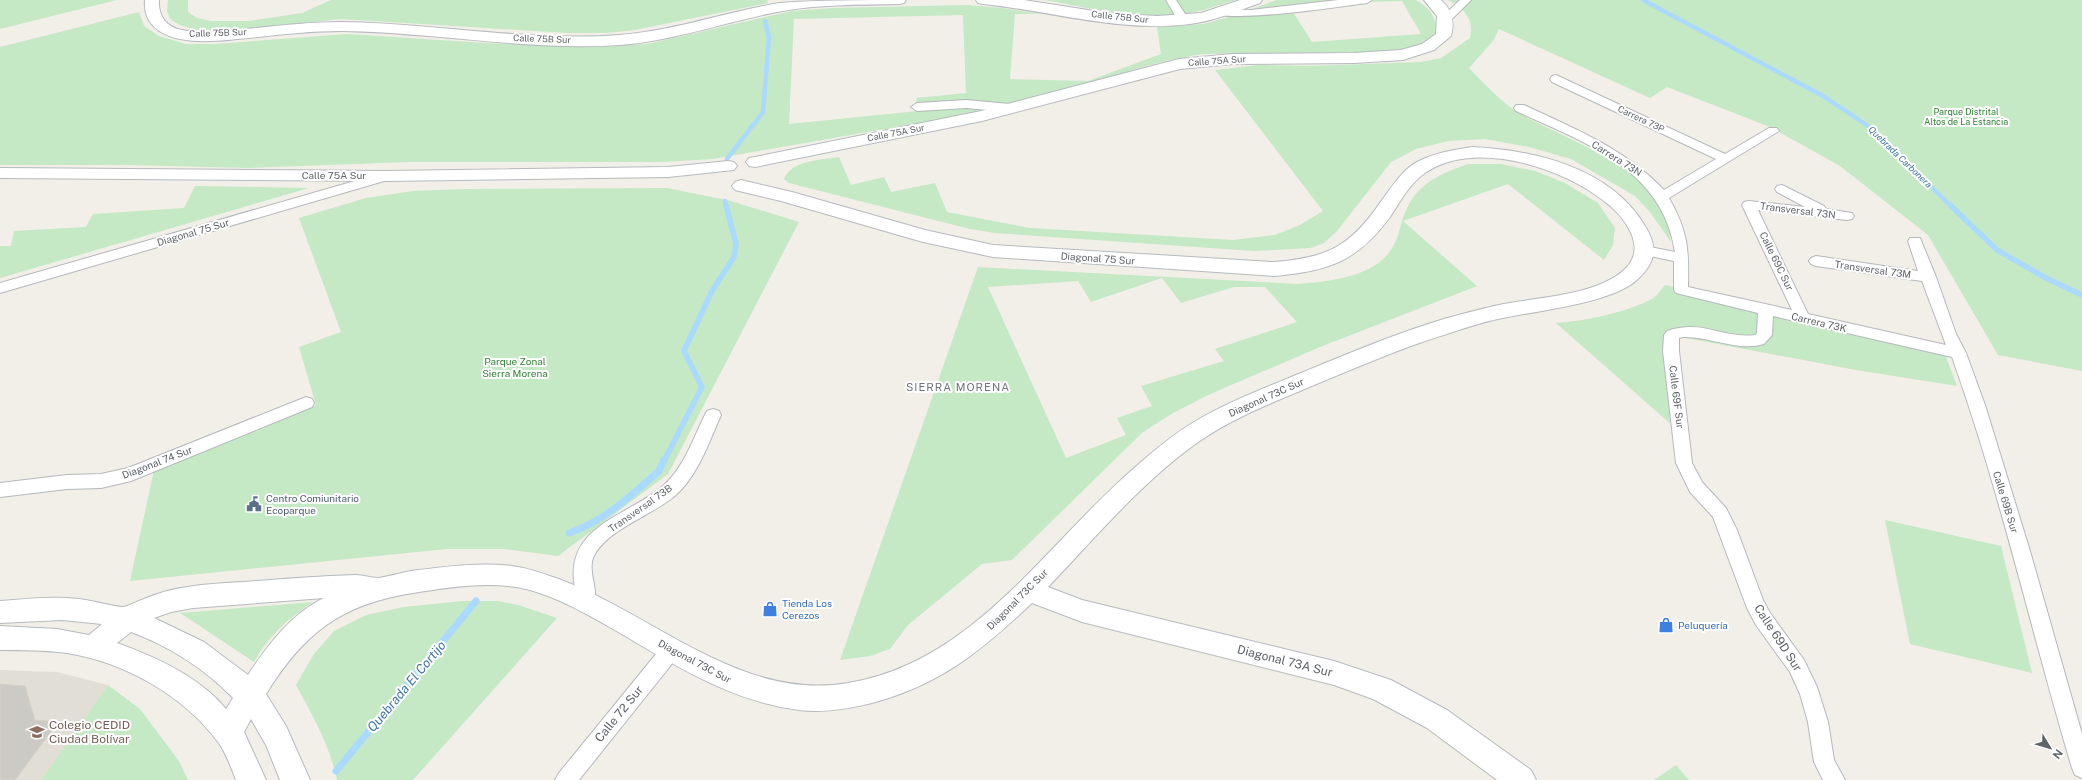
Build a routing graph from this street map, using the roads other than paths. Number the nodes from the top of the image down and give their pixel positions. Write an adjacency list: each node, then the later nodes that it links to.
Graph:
1 (152, 0): 2 (street, Calle 75B Sur)
2 (899, 0)
3 (983, 0): 11 (street, Calle 75B Sur)
4 (1171, 0): 11 (street)
5 (1255, 0): 9 (street, Calle 75B Sur)
6 (1367, 0): 9 (street)
7 (1431, 0): 10 (street)
8 (1466, 0): 10 (street)
9 (1219, 12): 11 (street, Calle 75B Sur)
10 (1446, 19): 14 (street, Calle 75A Sur)
11 (1183, 20)
12 (1556, 79): 17 (street, Carrera 73P)
13 (917, 107): 14 (street, Calle 75A Sur)
14 (1010, 108): 18 (street, Calle 75A Sur)
15 (1520, 108): 24 (street, Carrera 73N)
16 (1773, 131): 17 (street)
17 (1726, 159): 24 (street)
18 (760, 170): 21 (street, Calle 75A Sur); 21 (street); 23 (street, Diagonal 75 Sur)
19 (0, 173): 20 (street, Calle 75A Sur)
20 (386, 176): 21 (street, Calle 75A Sur); 33 (street, Diagonal 75 Sur)
21 (731, 178): 23 (street, Diagonal 75 Sur)
22 (1782, 189): 26 (street)
23 (785, 196): 29 (street, Diagonal 75 Sur)
24 (1663, 196): 30 (street, Carrera 73N)
25 (1749, 205): 26 (street, Transversal 73N); 36 (street, Calle 69C Sur)
26 (1827, 213): 27 (street, Transversal 73N)
27 (1847, 216)
28 (1915, 241): 32 (street, Calle 69B Sur)
29 (1645, 251): 30 (street); 43 (street, Diagonal 73C Sur)
30 (1682, 258): 34 (street, Carrera 73N)
31 (1816, 261): 32 (street, Transversal 73M)
32 (1929, 277): 37 (street, Calle 69B Sur)
33 (0, 288)
34 (1681, 290): 35 (street, Carrera 73K)
35 (1766, 310): 36 (street, Carrera 73K); 41 (street, Calle 69F Sur)
36 (1803, 318): 37 (street, Carrera 73K)
37 (1958, 352): 52 (street, Calle 69B Sur)
38 (306, 403): 40 (street, Diagonal 74 Sur)
39 (713, 415): 44 (street, Transversal 73B)
40 (0, 490)
41 (1740, 565): 57 (street, Calle 69D Sur)
42 (383, 586): 44 (street, Diagonal 73C Sur); 46 (street); 50 (street, Diagonal 73C Sur)
43 (1028, 589): 49 (street, Diagonal 73C Sur); 56 (street, Diagonal 73A Sur)
44 (586, 602): 49 (street, Diagonal 73C Sur)
45 (0, 612): 46 (street)
46 (126, 619): 48 (street); 50 (street)
47 (0, 638): 48 (street)
48 (92, 648): 51 (street)
49 (672, 649): 55 (street, Calle 72 Sur)
50 (249, 695): 51 (street, Diagonal 73C Sur); 54 (street)
51 (228, 733): 53 (street)
52 (2082, 768)
53 (250, 780)
54 (295, 780)
55 (566, 780)
56 (1521, 780)
57 (1834, 780)

